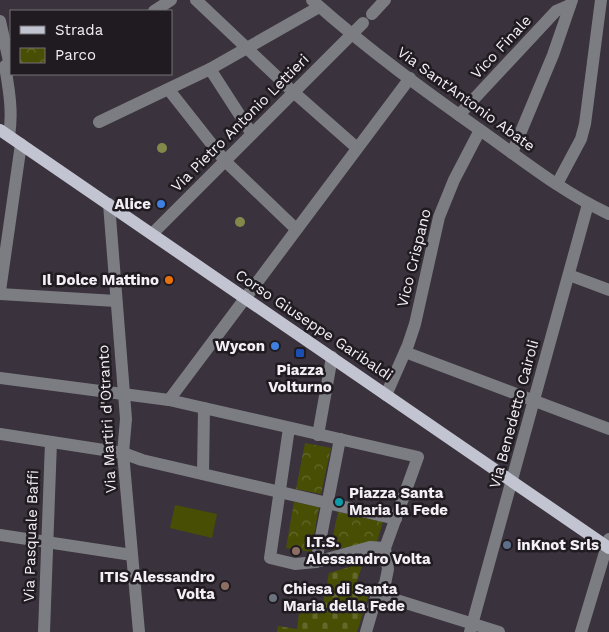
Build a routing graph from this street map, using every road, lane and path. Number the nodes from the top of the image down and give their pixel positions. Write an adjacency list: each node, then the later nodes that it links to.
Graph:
1 (171, 0): 7 (street)
2 (196, 0): 12 (street)
3 (385, 0): 8 (street)
4 (601, 0): 27 (street)
5 (571, 2): 19 (street, Vico Finale); 25 (street)
6 (316, 3): 11 (street, Via Sant'Antonio Abate); 12 (street)
7 (156, 10)
8 (372, 14)
9 (0, 21): 13 (street)
10 (363, 23): 11 (street, Via Pietro Antonio Lettieri)
11 (352, 34): 16 (street, Via Sant'Antonio Abate); 18 (street, Via Pietro Antonio Lettieri)
12 (247, 49): 14 (street); 18 (street)
13 (10, 67)
14 (210, 69): 17 (street); 22 (street)
15 (12, 75): 23 (street)
16 (410, 78): 19 (street, Via Sant'Antonio Abate); 24 (street)
17 (169, 90): 20 (street); 26 (street)
18 (294, 92): 22 (street, Via Pietro Antonio Lettieri); 24 (street)
19 (459, 115): 21 (street, Via Sant'Antonio Abate)
20 (99, 122)
21 (480, 130): 25 (street, Via Sant'Antonio Abate); 39 (street, Vico Crispano)
22 (252, 134): 26 (street, Via Pietro Antonio Lettieri)
23 (11, 138): 28 (main road, Corso Giuseppe Garibaldi); 30 (street)
24 (357, 148): 32 (street)
25 (512, 153): 27 (street, Via Sant'Antonio Abate)
26 (225, 160): 32 (street); 33 (street, Via Pietro Antonio Lettieri)
27 (557, 184): 29 (street, Via Sant'Antonio Abate)
28 (108, 204): 33 (main road, Corso Giuseppe Garibaldi); 38 (street, Via Martiri d'Otranto)
29 (588, 204): 31 (street, Via Sant'Antonio Abate); 34 (street, Via Benedetto Cairoli)
30 (6, 210): 36 (street)
31 (609, 214)
32 (296, 229): 37 (street)
33 (152, 234): 37 (main road, Corso Giuseppe Garibaldi)
34 (568, 275): 35 (street); 45 (street, Via Benedetto Cairoli)
35 (609, 290)
36 (0, 292): 38 (street)
37 (244, 298): 40 (main road, Corso Giuseppe Garibaldi); 44 (street)
38 (116, 301): 42 (street, Via Martiri d'Otranto)
39 (408, 347): 43 (street, Vico Crispano); 45 (street)
40 (332, 357): 43 (main road, Corso Giuseppe Garibaldi); 50 (street)
41 (0, 378): 42 (street)
42 (124, 393): 44 (street); 53 (street, Via Martiri d'Otranto)
43 (386, 395): 55 (main road, Corso Giuseppe Garibaldi)
44 (169, 400): 46 (street)
45 (534, 400): 48 (street); 55 (street, Via Benedetto Cairoli)
46 (204, 408): 47 (street); 54 (street)
47 (289, 428): 50 (street); 56 (street)
48 (609, 429)
49 (0, 434): 52 (street)
50 (318, 434): 51 (street)
51 (340, 439): 57 (street); 58 (street)
52 (51, 442): 53 (street); 60 (street, Via Pasquale Baffi)
53 (123, 453): 54 (street); 63 (street, Via Martiri d'Otranto)
54 (203, 474): 56 (street)
55 (512, 481): 61 (main road, Corso Giuseppe Garibaldi); 66 (street, Via Benedetto Cairoli)
56 (279, 491): 57 (street); 64 (street)
57 (328, 502): 58 (street); 64 (street)
58 (396, 519): 62 (street)
59 (0, 535): 60 (street)
60 (48, 542): 63 (street); 67 (street, Via Pasquale Baffi)
61 (608, 544): 71 (street)
62 (384, 548): 64 (street); 65 (street)
63 (132, 555): 68 (street, Via Martiri d'Otranto)
64 (316, 562)
65 (377, 594): 66 (street); 69 (street)
66 (471, 628): 70 (street)
67 (44, 632)
68 (139, 632)
69 (366, 632)
70 (499, 632)
71 (581, 632)

